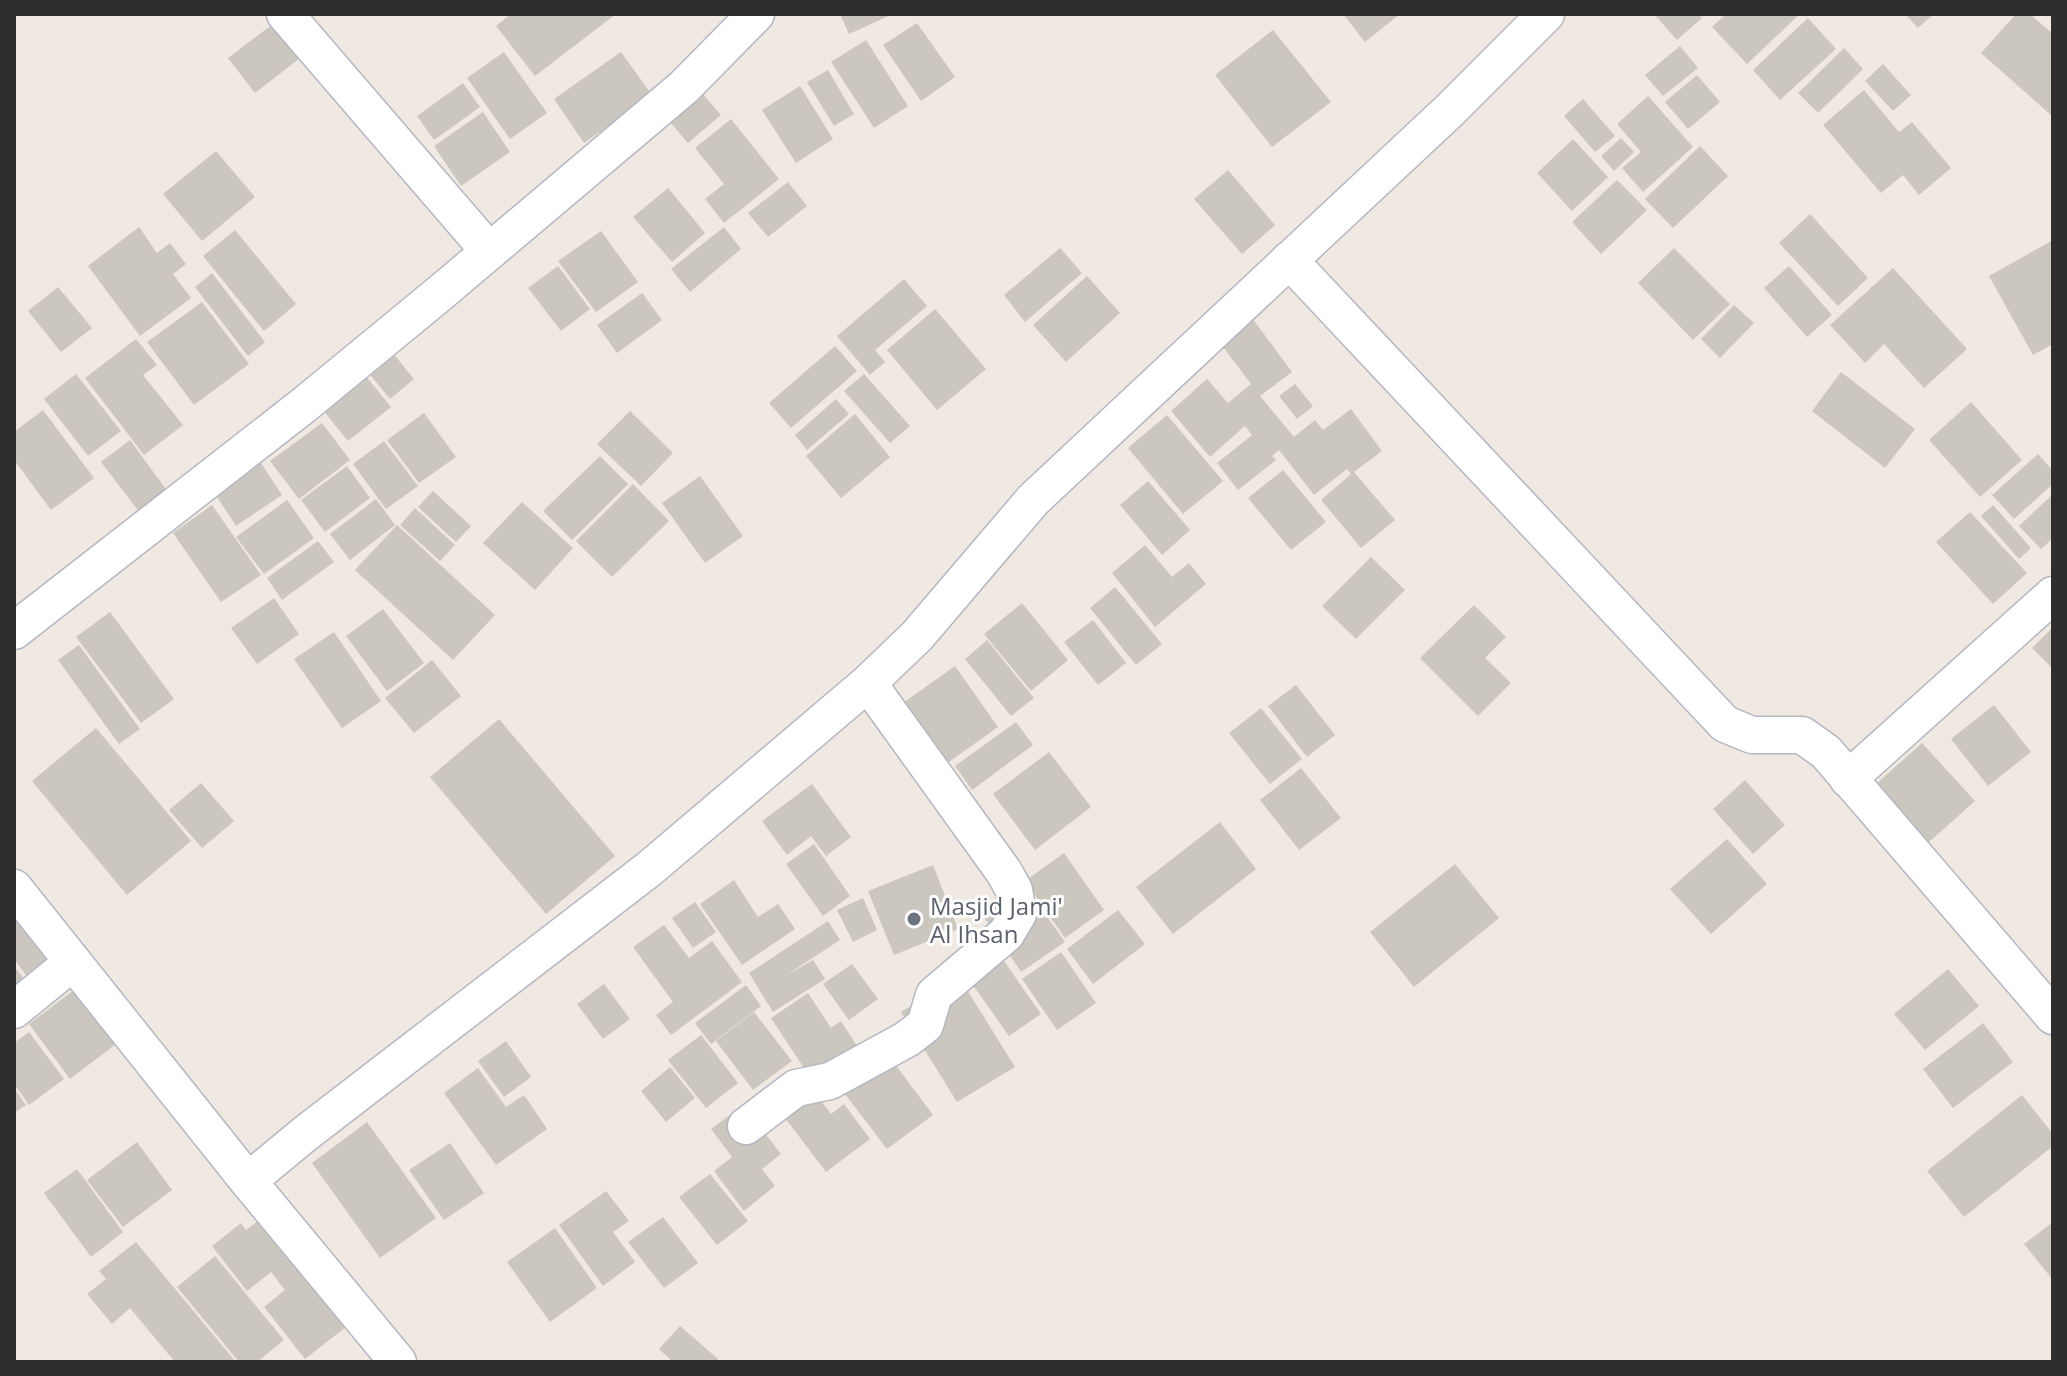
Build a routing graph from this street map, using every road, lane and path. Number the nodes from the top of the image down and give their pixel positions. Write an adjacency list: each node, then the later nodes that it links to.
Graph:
1 (285, 14): 4 (street)
2 (756, 14): 4 (street)
3 (1546, 14): 5 (street)
4 (489, 251): 7 (street)
5 (1289, 260): 8 (street); 9 (street)
6 (2053, 595): 9 (street)
7 (14, 631)
8 (868, 683): 14 (street); 15 (street)
9 (1848, 779): 13 (street)
10 (14, 888): 11 (street)
11 (73, 962): 12 (street); 15 (street)
12 (14, 1010)
13 (2053, 1016)
14 (746, 1126)
15 (248, 1181): 16 (street)
16 (398, 1362)

